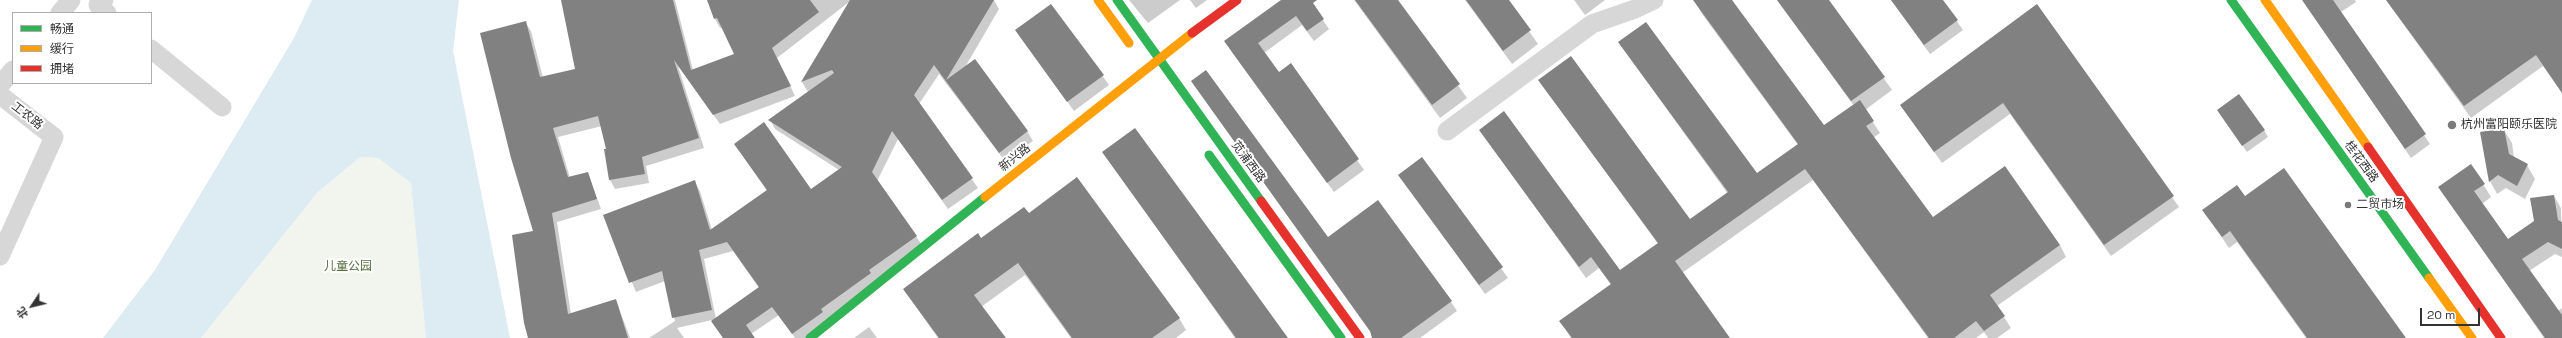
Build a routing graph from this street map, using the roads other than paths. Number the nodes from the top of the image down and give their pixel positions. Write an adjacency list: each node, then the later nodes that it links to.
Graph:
1 (71, 0): 8 (street)
2 (1098, 0): 9 (street)
3 (1117, 0): 11 (street, 苋浦西路)
4 (1237, 0): 11 (street, 新兴路)
5 (1654, 0): 16 (street)
6 (2231, 0): 22 (street, 桂花西路)
7 (2269, 1): 23 (street, 桂花西路)
8 (61, 12)
9 (1133, 49)
10 (152, 50): 15 (street)
11 (1158, 59): 19 (street, 新兴路); 21 (street, 苋浦西路)
12 (12, 71): 13 (street)
13 (0, 85)
14 (0, 95): 18 (street, 工农路)
15 (222, 107)
16 (1447, 132)
17 (1202, 145): 20 (street)
18 (0, 256)
19 (810, 338)
20 (1341, 338)
21 (1360, 338)
22 (2472, 338)
23 (2502, 338)

